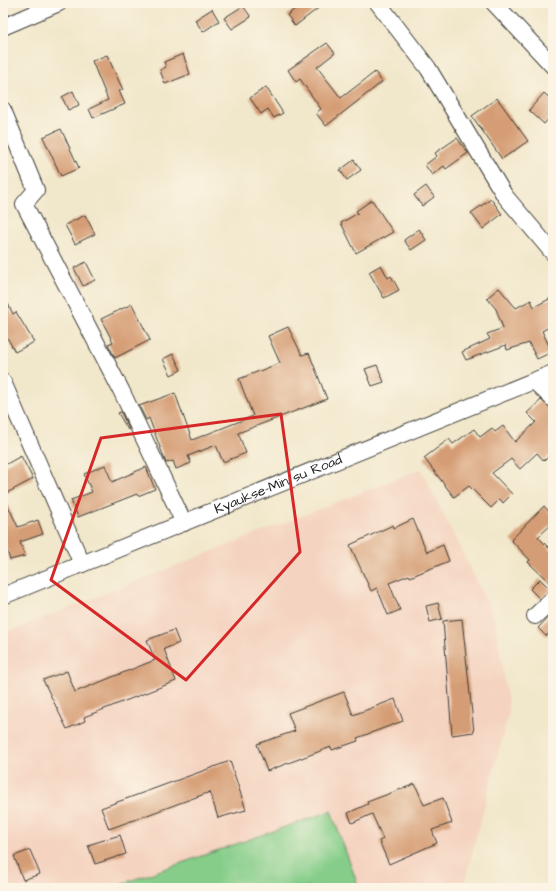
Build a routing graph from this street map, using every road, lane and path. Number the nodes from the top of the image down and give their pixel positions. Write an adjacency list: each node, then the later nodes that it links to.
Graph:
1 (59, 3): 4 (street)
2 (378, 3): 7 (street)
3 (494, 3): 5 (street)
4 (3, 27)
5 (553, 66)
6 (3, 110): 12 (street)
7 (553, 253)
8 (553, 373): 9 (street, Kyaukse-Min su Road)
9 (534, 381): 11 (street); 12 (street, Kyaukse-Min su Road)
10 (3, 382): 13 (street)
11 (553, 399)
12 (184, 523): 13 (street, Kyaukse-Min su Road)
13 (82, 564): 14 (street, Kyaukse-Min su Road)
14 (3, 596)
15 (553, 599): 16 (street)
16 (535, 616)

